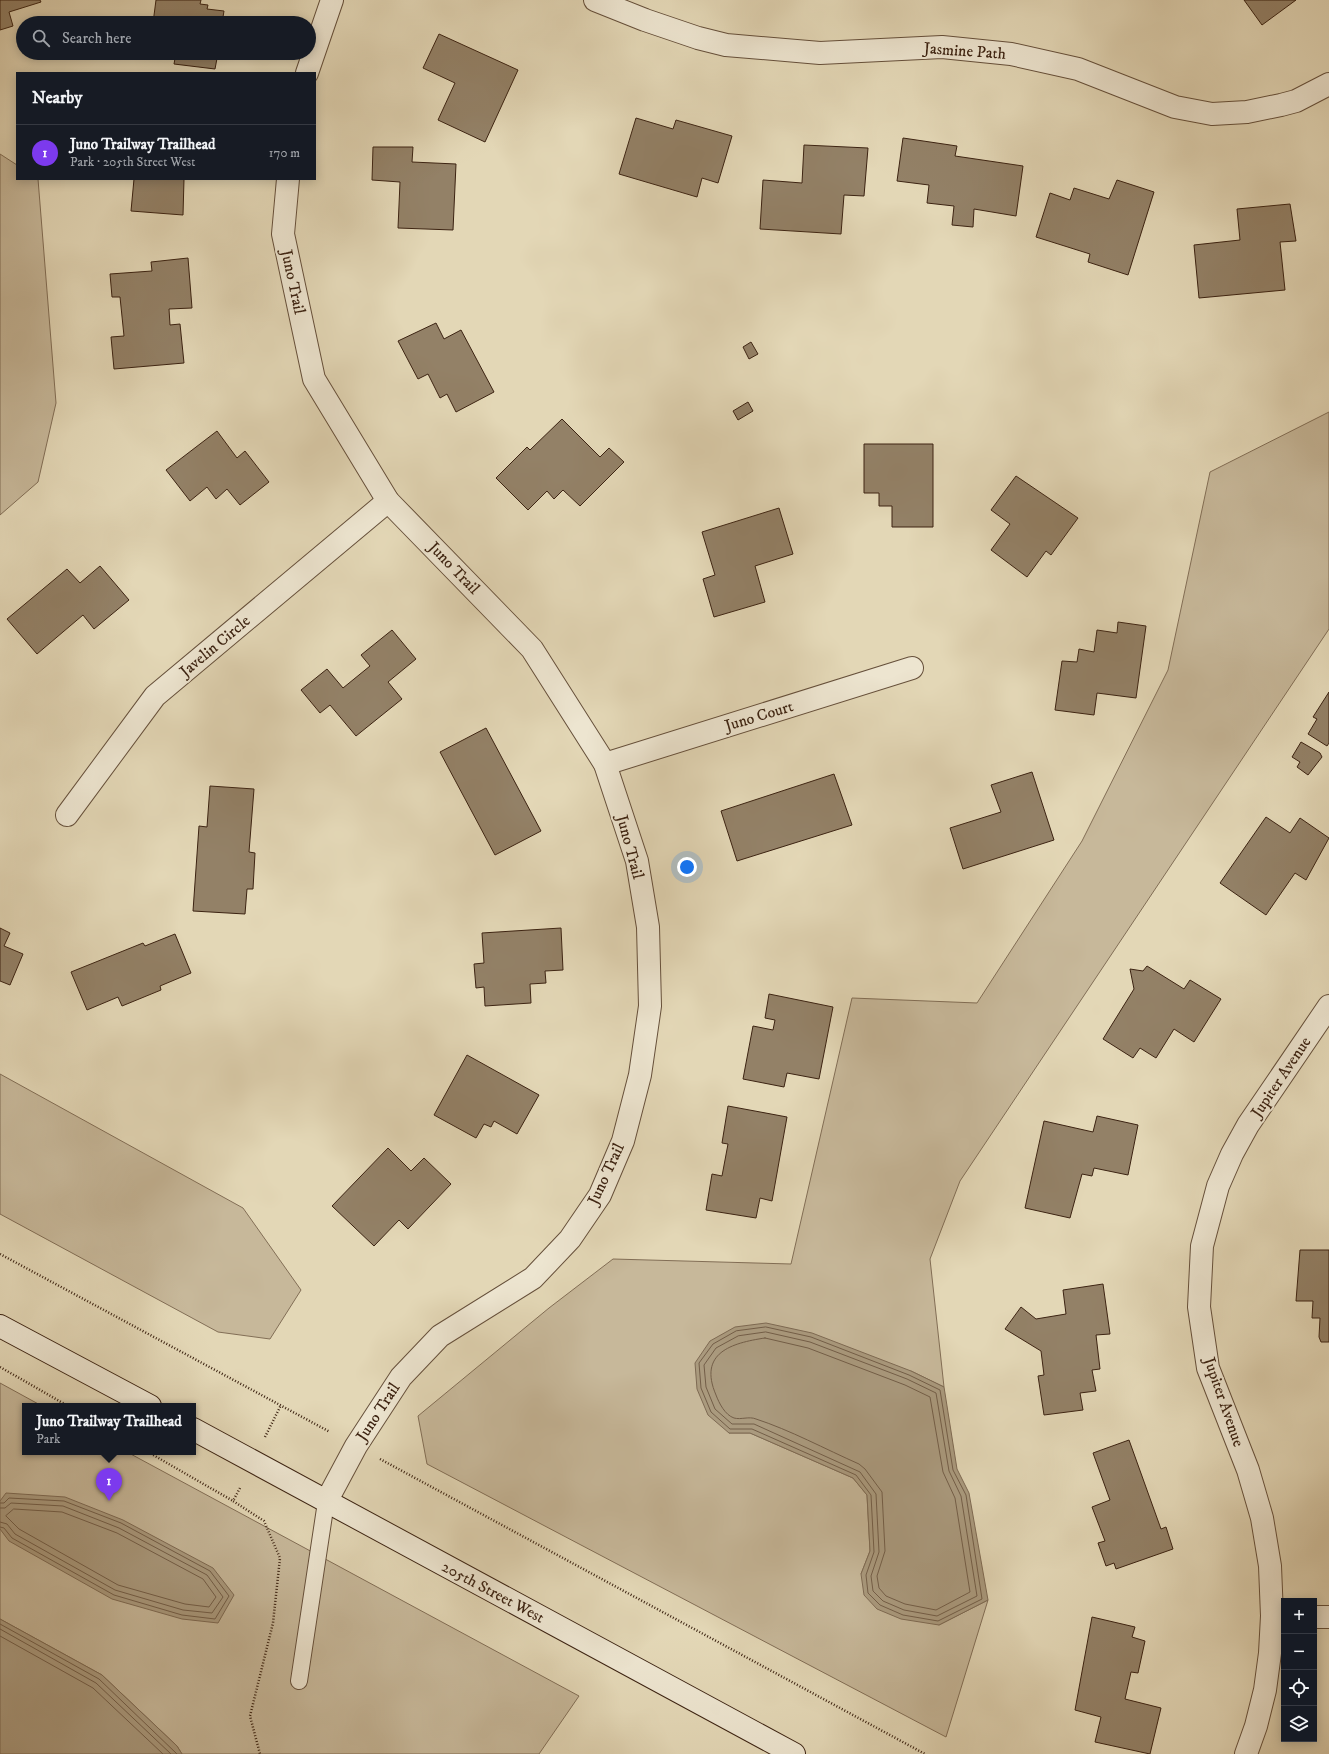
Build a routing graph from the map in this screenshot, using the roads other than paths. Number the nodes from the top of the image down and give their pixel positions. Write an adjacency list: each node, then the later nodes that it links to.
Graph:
1 (332, 0): 3 (street)
2 (595, 0): 6 (street, Jasmine Path)
3 (316, 47)
4 (311, 60): 5 (street)
5 (307, 72)
6 (1329, 84)
7 (288, 180): 8 (street, Juno Trail)
8 (388, 501): 10 (street, Juno Trail); 11 (street, Javelin Circle)
9 (912, 668): 10 (street, Juno Court)
10 (605, 764): 16 (street, Juno Trail)
11 (67, 815)
12 (1329, 1006): 17 (street, Jupiter Avenue)
13 (0, 1326): 14 (street)
14 (144, 1403)
15 (196, 1431): 16 (street, 205th Street West)
16 (326, 1502): 20 (lane); 21 (street, 205th Street West)
17 (1278, 1616): 22 (street, Jupiter Avenue)
18 (1317, 1617): 19 (street)
19 (1329, 1617)
20 (299, 1680)
21 (794, 1754)
22 (1246, 1754)

